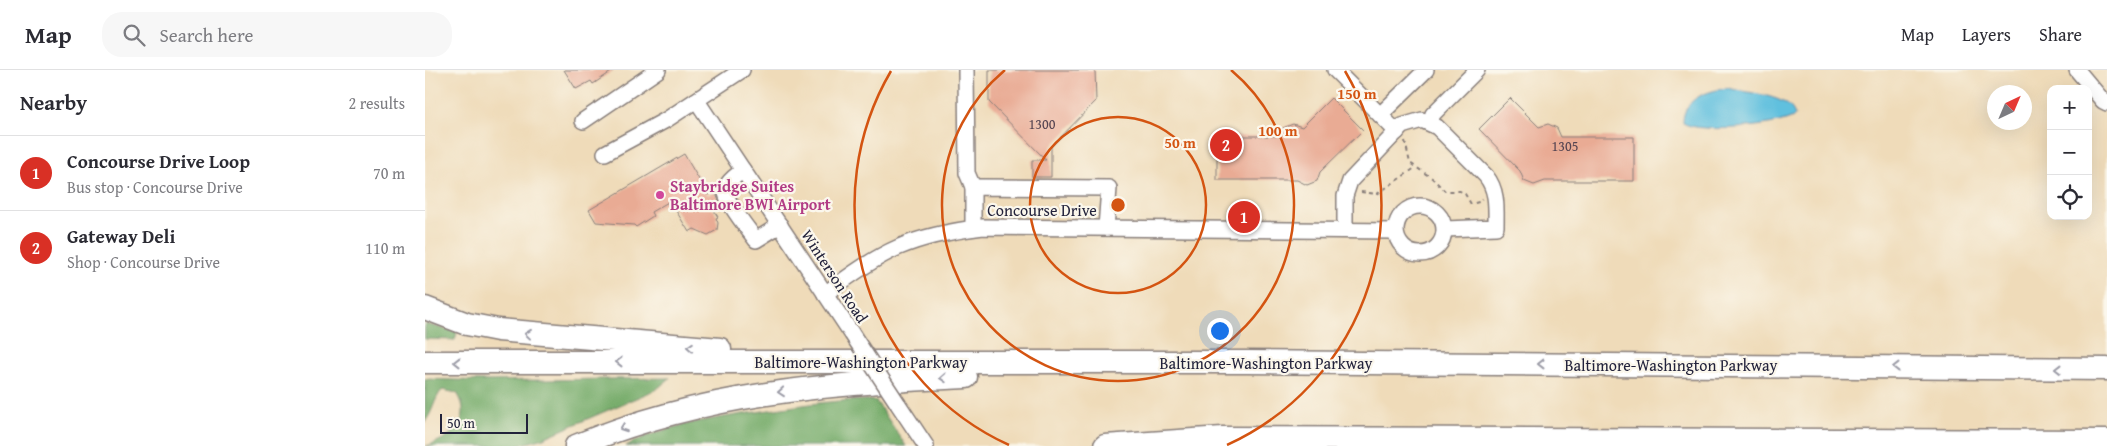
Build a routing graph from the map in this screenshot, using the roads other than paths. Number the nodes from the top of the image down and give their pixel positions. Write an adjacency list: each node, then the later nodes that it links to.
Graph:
1 (658, 70): 11 (street)
2 (742, 70): 8 (street)
3 (966, 70): 16 (street)
4 (1335, 70): 10 (street)
5 (1426, 70): 10 (street)
6 (1477, 70): 12 (street)
7 (2077, 70): 9 (street)
8 (697, 101): 14 (street); 15 (street, Winterson Road)
9 (2107, 103)
10 (1380, 116): 13 (street)
11 (583, 121)
12 (1430, 122): 13 (street); 20 (street)
13 (1400, 135): 21 (street)
14 (605, 153)
15 (743, 170): 17 (street, Winterson Road); 17 (street)
16 (973, 187): 18 (street); 19 (street)
17 (780, 225): 23 (street, Winterson Road)
18 (973, 228): 19 (street, Concourse Drive); 23 (street, Concourse Drive)
19 (1106, 228): 21 (street, Concourse Drive)
20 (1445, 229): 22 (street); 22 (street)
21 (1345, 230): 22 (street, Concourse Drive)
22 (1395, 231)
23 (825, 294): 31 (street, Winterson Road, bridge)
24 (425, 308): 26 (highway, one-way to 24)
25 (425, 362): 26 (highway, Baltimore-Washington Parkway, one-way to 25)
26 (1245, 362): 27 (highway, Baltimore-Washington Parkway)
27 (1481, 364): 28 (highway, Baltimore-Washington Parkway, one-way to 27); 30 (highway, one-way to 30)
28 (2107, 369)
29 (2107, 441): 32 (highway)
30 (576, 446)
31 (927, 446)
32 (1105, 446)

